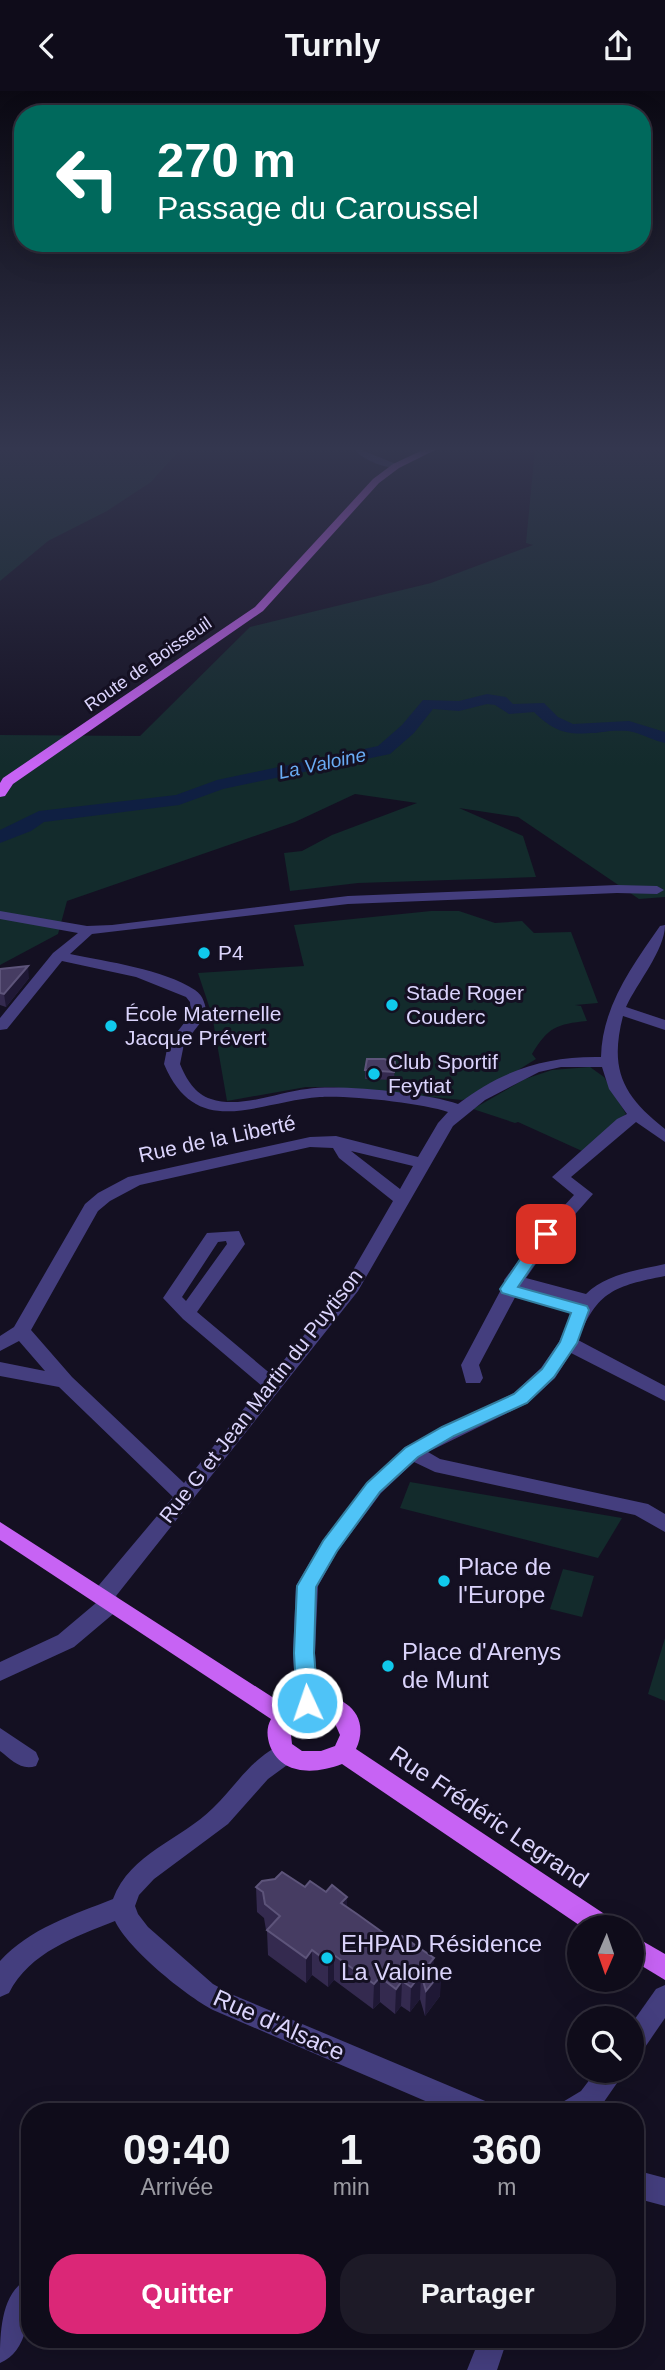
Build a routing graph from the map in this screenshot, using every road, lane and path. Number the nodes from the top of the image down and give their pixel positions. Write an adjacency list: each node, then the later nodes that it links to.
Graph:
1 (310, 553): 2 (main road, Route de Boisseuil)
2 (0, 793)
3 (661, 887): 6 (street)
4 (0, 915): 6 (street)
5 (665, 929): 8 (street)
6 (87, 930): 7 (street)
7 (58, 956): 10 (street); 12 (street)
8 (619, 1010): 9 (street); 11 (street)
9 (665, 1025)
10 (2, 1026)
11 (607, 1062): 12 (street, Rue G et Jean Martin du Puytison); 13 (street)
12 (458, 1110): 16 (street, Rue G et Jean Martin du Puytison)
13 (637, 1115): 14 (street); 19 (street)
14 (665, 1137)
15 (336, 1141): 16 (street, Rue de la Liberté); 17 (street); 22 (street, Rue de la Liberté)
16 (421, 1163): 17 (street, Rue G et Jean Martin du Puytison)
17 (401, 1199): 28 (street, Rue G et Jean Martin du Puytison)
18 (665, 1270): 20 (street)
19 (511, 1285): 20 (street); 26 (street)
20 (584, 1305): 23 (street)
21 (187, 1312): 28 (street)
22 (21, 1331): 24 (street); 27 (street)
23 (568, 1343): 29 (street); 30 (street)
24 (0, 1345)
25 (0, 1369): 27 (street)
26 (473, 1378)
27 (65, 1382): 31 (street)
28 (274, 1384): 31 (street, Rue G et Jean Martin du Puytison)
29 (665, 1394)
30 (412, 1452): 32 (street); 36 (street)
31 (184, 1494): 34 (street, Rue G et Jean Martin du Puytison)
32 (665, 1524)
33 (0, 1530): 34 (main road)
34 (106, 1600): 35 (street, Rue G et Jean Martin du Puytison); 37 (main road)
35 (0, 1672)
36 (307, 1703): 37 (main road); 40 (main road)
37 (284, 1716): 39 (main road)
38 (0, 1738): 41 (street)
39 (286, 1753): 40 (main road); 42 (street)
40 (343, 1753): 43 (main road, Rue Frédéric Legrand)
41 (28, 1759)
42 (123, 1906): 46 (street); 50 (street, Rue d'Alsace)
43 (585, 1915)
44 (644, 1954): 45 (main road)
45 (665, 1968)
46 (0, 1985)
47 (665, 1997): 48 (street)
48 (644, 2027)
49 (603, 2083): 51 (street)
50 (460, 2103)
51 (584, 2103)
52 (644, 2186): 53 (street)
53 (665, 2192)
54 (21, 2309): 55 (street)
55 (0, 2348)
56 (490, 2348): 57 (street)
57 (482, 2370)

